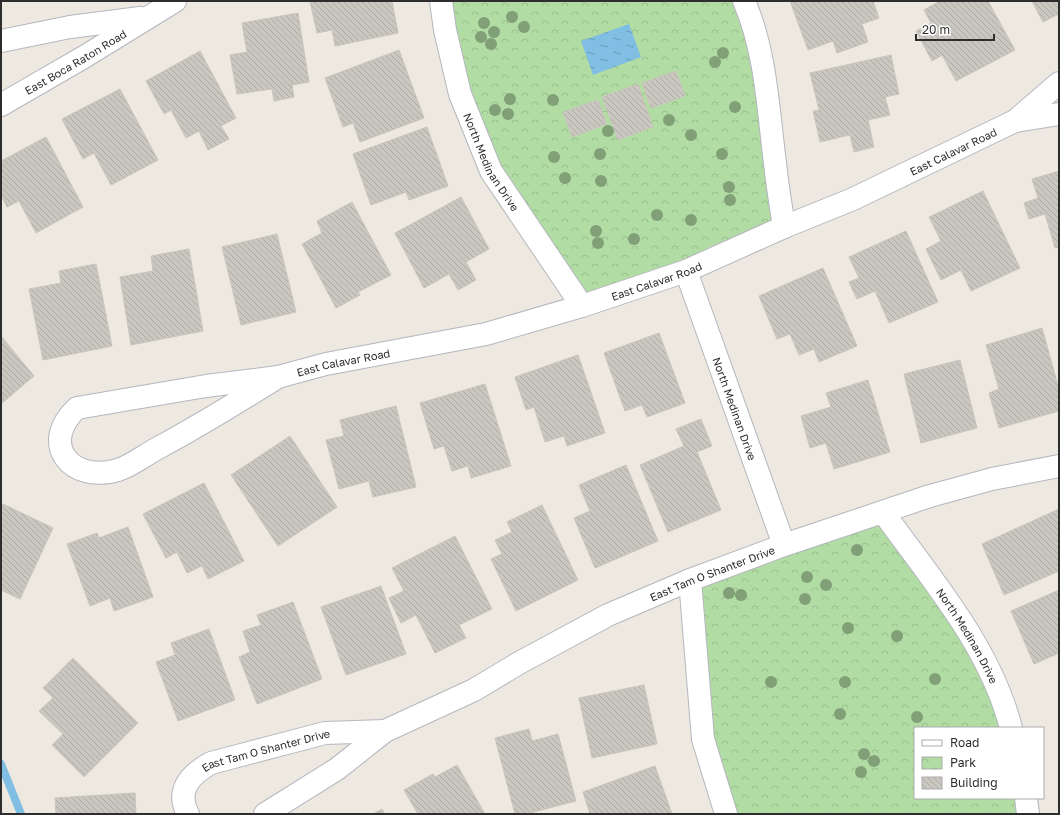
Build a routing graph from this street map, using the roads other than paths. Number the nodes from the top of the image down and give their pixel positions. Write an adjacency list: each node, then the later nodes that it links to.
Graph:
1 (175, 1): 4 (street, East Boca Raton Road)
2 (441, 1): 12 (street, North Medinan Drive)
3 (744, 1): 10 (street)
4 (148, 17): 5 (street, East Boca Raton Road); 7 (street, East Boca Raton Road)
5 (1, 42)
6 (1059, 83): 9 (street, East Calavar Road)
7 (1, 105)
8 (1059, 114): 9 (street, East Calavar Road)
9 (1015, 121): 10 (street, East Calavar Road)
10 (784, 227): 11 (street, East Calavar Road)
11 (686, 271): 12 (street, East Calavar Road); 16 (street, North Medinan Drive)
12 (582, 306): 13 (street, East Calavar Road)
13 (278, 377): 13 (street, East Calavar Road)
14 (1059, 466): 15 (street, East Tam O Shanter Drive)
15 (883, 512): 16 (street, East Tam O Shanter Drive); 18 (street, North Medinan Drive)
16 (784, 545): 17 (street, East Tam O Shanter Drive)
17 (690, 580): 19 (street, East Tam O Shanter Drive); 23 (street)
18 (1011, 727)
19 (385, 731): 21 (street, East Tam O Shanter Drive); 22 (street, East Tam O Shanter Drive)
20 (1026, 799): 24 (street)
21 (188, 814)
22 (265, 814)
23 (726, 814)
24 (1028, 814)

